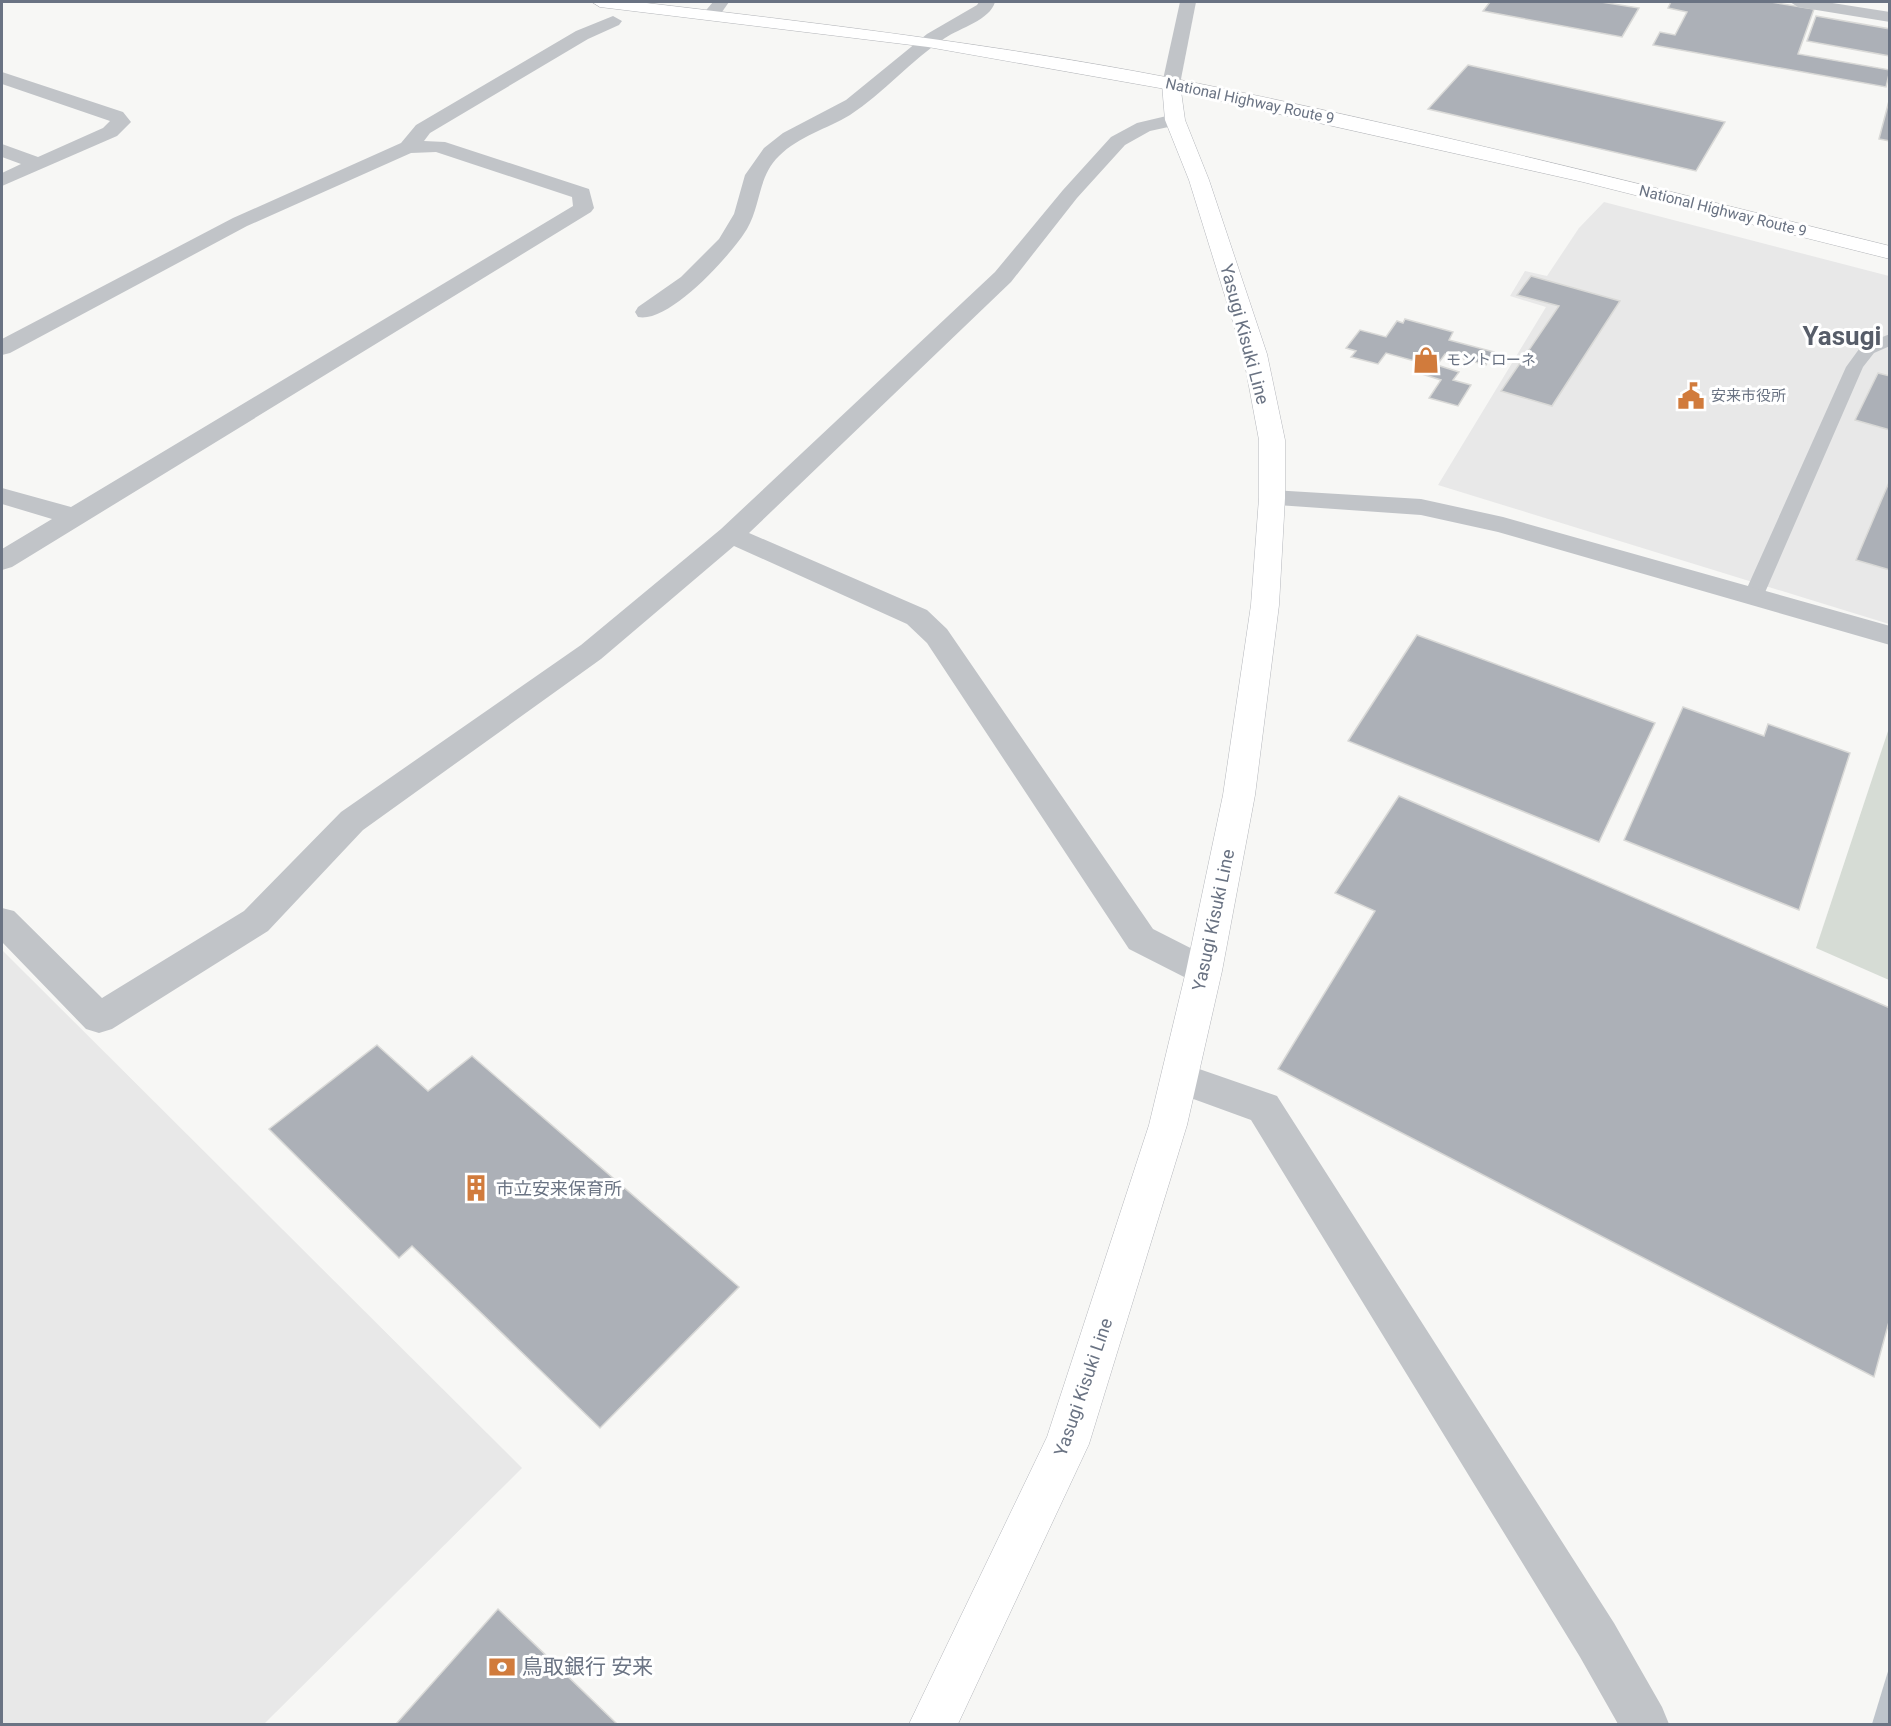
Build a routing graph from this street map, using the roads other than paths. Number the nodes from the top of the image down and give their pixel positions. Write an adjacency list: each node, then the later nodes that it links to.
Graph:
1 (600, 2): 5 (main road, National Highway Route 9)
2 (987, 2): 8 (street)
3 (1188, 2): 10 (street)
4 (1798, 2): 6 (street)
5 (716, 8): 8 (main road, National Highway Route 9)
6 (1890, 17)
7 (614, 21): 12 (street)
8 (928, 42): 10 (main road, National Highway Route 9); 17 (street)
9 (2, 78): 14 (street)
10 (1172, 84): 11 (main road, Yasugi Kisuki Line); 16 (main road, National Highway Route 9)
11 (1175, 120): 21 (main road, Yasugi Kisuki Line); 23 (street)
12 (408, 147): 19 (street); 22 (street)
13 (2, 150): 14 (street)
14 (39, 164): 15 (street)
15 (2, 180)
16 (1890, 253)
17 (646, 312)
18 (1890, 339): 25 (lane)
19 (2, 348)
20 (2, 496): 22 (street)
21 (1272, 498): 25 (street); 28 (main road, Yasugi Kisuki Line)
22 (75, 517): 24 (street)
23 (731, 535): 27 (street); 28 (street)
24 (2, 561)
25 (1753, 597): 26 (street)
26 (1890, 636)
27 (2, 921)
28 (1204, 971): 29 (main road, Yasugi Kisuki Line)
29 (1179, 1078): 30 (main road, Yasugi Kisuki Line); 31 (street)
30 (933, 1725)
31 (1645, 1725)

